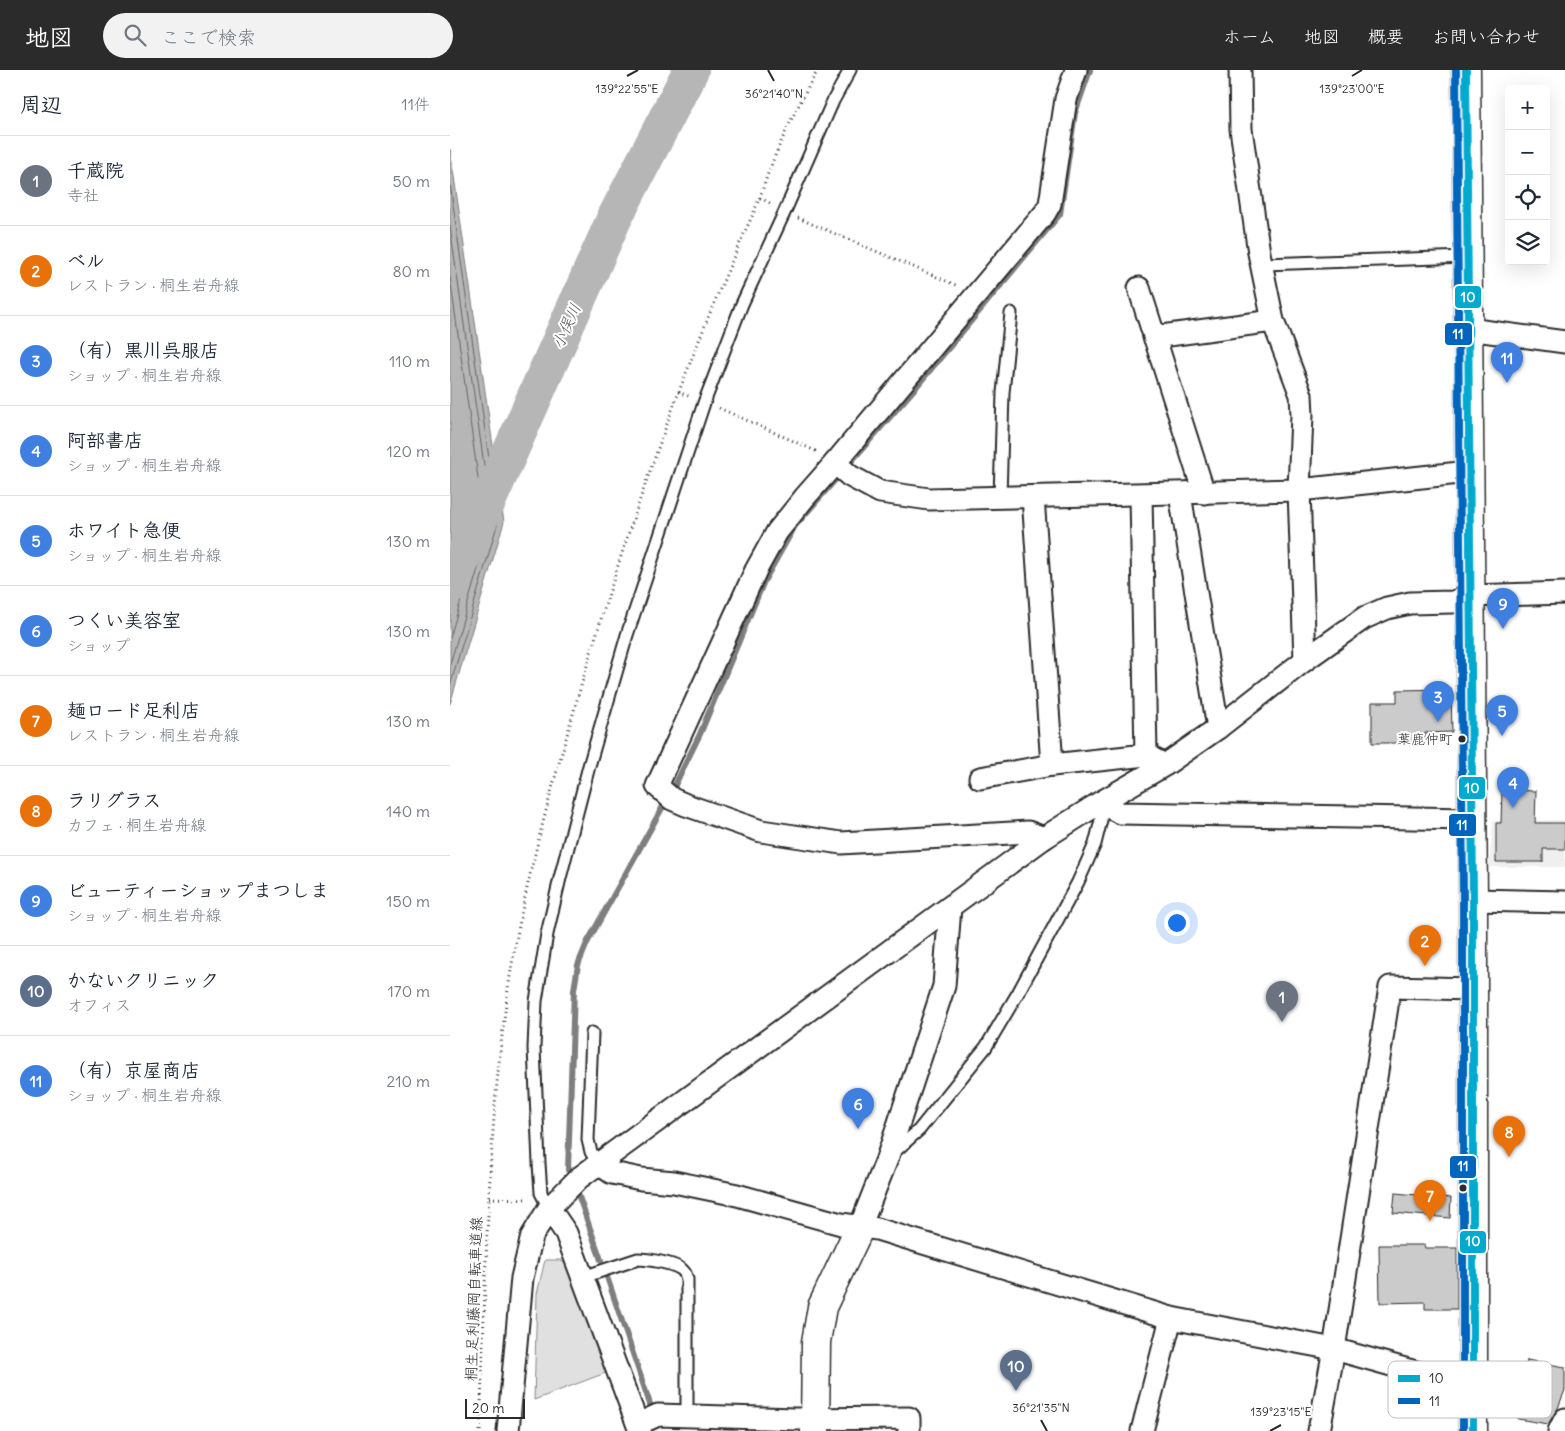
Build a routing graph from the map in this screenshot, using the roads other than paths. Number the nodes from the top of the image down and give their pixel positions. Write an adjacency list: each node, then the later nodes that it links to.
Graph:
1 (850, 70): 39 (lane)
2 (1076, 70): 13 (street)
3 (1240, 70): 6 (street)
4 (1466, 70): 5 (main road)
5 (1468, 257): 6 (lane); 10 (main road)
6 (1261, 264): 9 (street)
7 (1139, 288): 11 (street)
8 (1011, 313): 20 (lane)
9 (1273, 321): 11 (street); 15 (street)
10 (1468, 329): 12 (street); 14 (main road)
11 (1154, 337): 16 (street)
12 (1565, 342)
13 (842, 469): 20 (street); 31 (street)
14 (1469, 472): 15 (street); 22 (main road)
15 (1299, 490): 16 (street); 23 (street)
16 (1204, 493): 17 (street)
17 (1180, 494): 18 (street); 24 (street)
18 (1141, 495): 19 (street); 25 (street)
19 (1033, 497): 20 (street); 26 (street)
20 (1000, 498)
21 (1565, 593): 22 (street)
22 (1470, 596): 23 (street); 30 (main road)
23 (1305, 660): 24 (street)
24 (1218, 728): 27 (street)
25 (1146, 755): 26 (street); 27 (street)
26 (1052, 765): 28 (street)
27 (1165, 765): 29 (street)
28 (980, 778)
29 (1102, 802): 30 (street); 31 (street); 37 (lane)
30 (1472, 820): 32 (main road)
31 (1044, 838): 34 (street)
32 (1473, 900): 33 (street); 35 (main road)
33 (1565, 902)
34 (950, 907): 37 (street); 38 (street)
35 (1473, 989): 43 (street); 44 (main road)
36 (592, 1033): 38 (lane)
37 (886, 1159): 40 (street)
38 (598, 1163): 39 (street); 40 (street)
39 (540, 1204): 41 (street); 52 (street)
40 (860, 1227): 42 (street); 50 (main road)
41 (583, 1277): 46 (lane); 51 (street)
42 (1171, 1318): 43 (street); 54 (street)
43 (1334, 1349): 45 (street); 55 (street)
44 (1473, 1361)
45 (1388, 1364)
46 (687, 1416): 49 (street); 51 (street)
47 (1473, 1418): 56 (main road)
48 (1565, 1419): 57 (street)
49 (782, 1425): 50 (street)
50 (815, 1425): 53 (street)
51 (639, 1427)
52 (508, 1431)
53 (909, 1431)
54 (1142, 1431)
55 (1318, 1431)
56 (1473, 1431)
57 (1559, 1431)

